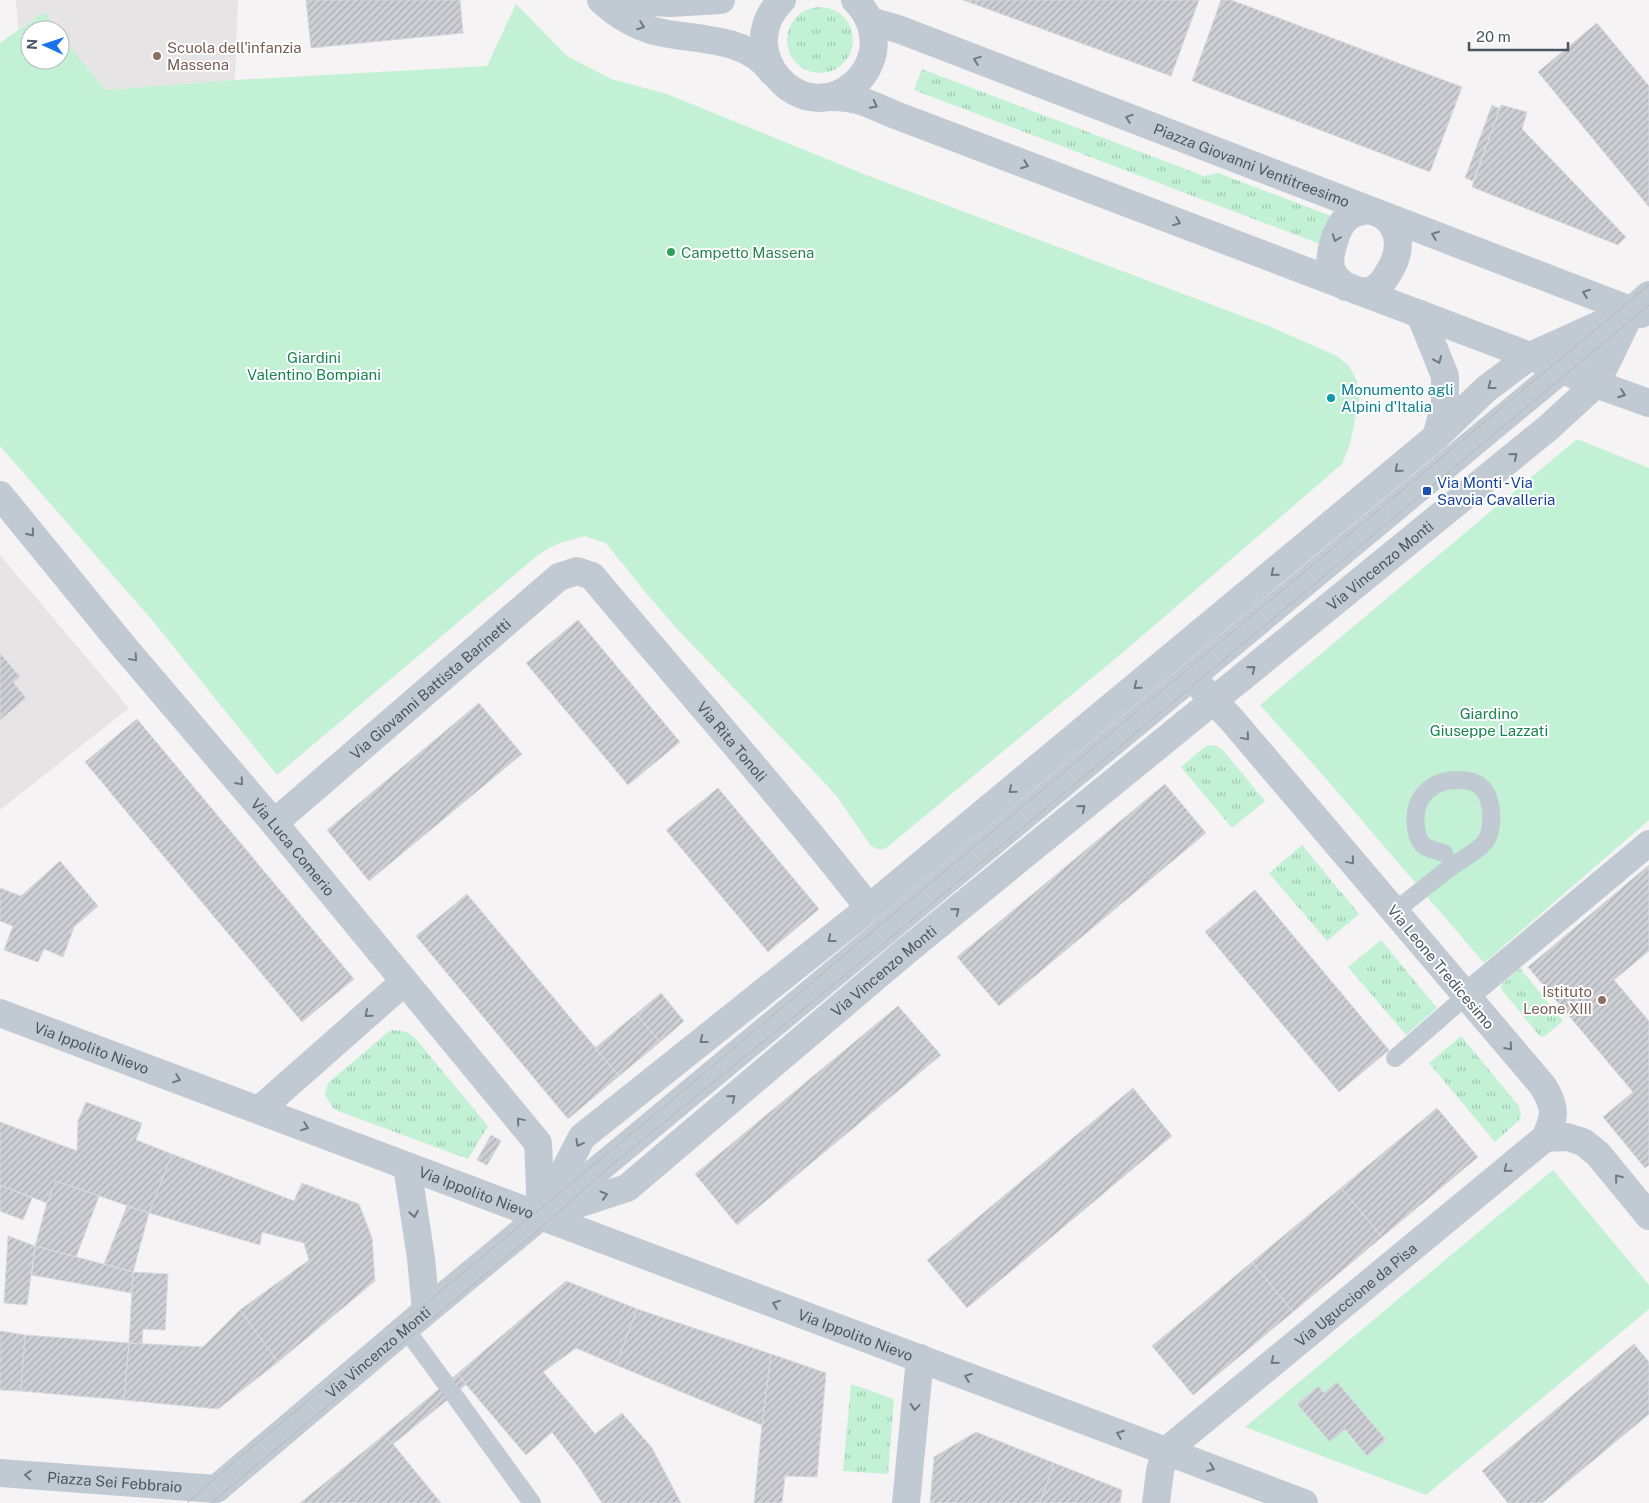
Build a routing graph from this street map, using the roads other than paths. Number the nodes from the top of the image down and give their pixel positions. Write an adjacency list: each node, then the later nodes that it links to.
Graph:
1 (601, 0): 6 (street, one-way to 6)
2 (623, 0): 3 (street)
3 (721, 0)
4 (782, 0): 6 (street)
5 (863, 8): 7 (street); 8 (street, Piazza Giovanni Ventitreesimo, one-way to 5)
6 (772, 72): 7 (street)
7 (827, 96): 9 (street, one-way to 9)
8 (1377, 213): 9 (street); 9 (street, one-way to 9); 10 (street, Piazza Giovanni Ventitreesimo, one-way to 8)
9 (1352, 289): 11 (street)
10 (1643, 307): 12 (street, Via Vincenzo Monti); 13 (street); 14 (street, Via Vincenzo Monti)
11 (1420, 314): 12 (street); 16 (street, one-way to 16)
12 (1530, 356): 13 (street); 16 (street, Via Vincenzo Monti, one-way to 16)
13 (1562, 369): 14 (street); 19 (street)
14 (1596, 384): 15 (street, one-way to 15); 20 (street, Via Vincenzo Monti, one-way to 14)
15 (1649, 403)
16 (1436, 437): 19 (street, Via Vincenzo Monti, one-way to 19)
17 (0, 495): 21 (street, Via Luca Comerio, one-way to 21)
18 (592, 576): 21 (street, Via Giovanni Battista Barinetti); 24 (street, Via Rita Tonoli)
19 (1182, 666): 20 (street); 24 (street, Via Vincenzo Monti, one-way to 24); 33 (street)
20 (1214, 700): 25 (street, Via Leone Tredicesimo, one-way to 25); 33 (street, Via Vincenzo Monti, one-way to 20)
21 (274, 822): 26 (street, Via Luca Comerio)
22 (1649, 843): 27 (street)
23 (1444, 853): 25 (lane)
24 (869, 908): 33 (street, Via Vincenzo Monti, one-way to 33)
25 (1394, 912): 27 (street, Via Leone Tredicesimo)
26 (404, 982): 30 (street, one-way to 30); 33 (street, Via Luca Comerio, one-way to 26)
27 (1466, 996): 29 (lane); 31 (street, Via Leone Tredicesimo, one-way to 31)
28 (0, 1013): 30 (street, Via Ippolito Nievo, one-way to 30)
29 (1395, 1058)
30 (259, 1110): 32 (street, Via Ippolito Nievo, one-way to 32)
31 (1545, 1138): 34 (street, one-way to 31); 38 (street, Via Uguccione da Pisa, one-way to 38)
32 (407, 1166): 33 (street, Via Ippolito Nievo); 35 (street, Via Ippolito Nievo, one-way to 35)
33 (541, 1216): 35 (street, Via Vincenzo Monti); 37 (street, Via Ippolito Nievo, one-way to 33)
34 (1649, 1216)
35 (426, 1311): 36 (street, Via Vincenzo Monti)
36 (406, 1328): 40 (street, Via Vincenzo Monti); 41 (lane)
37 (920, 1358): 38 (street, Via Ippolito Nievo, one-way to 37); 42 (street, one-way to 42)
38 (1166, 1451): 43 (street); 44 (street, Via Ippolito Nievo, one-way to 44)
39 (0, 1474): 40 (street, Piazza Sei Febbraio, one-way to 39)
40 (216, 1496)
41 (532, 1503)
42 (906, 1503)
43 (1156, 1503)
44 (1304, 1503)

